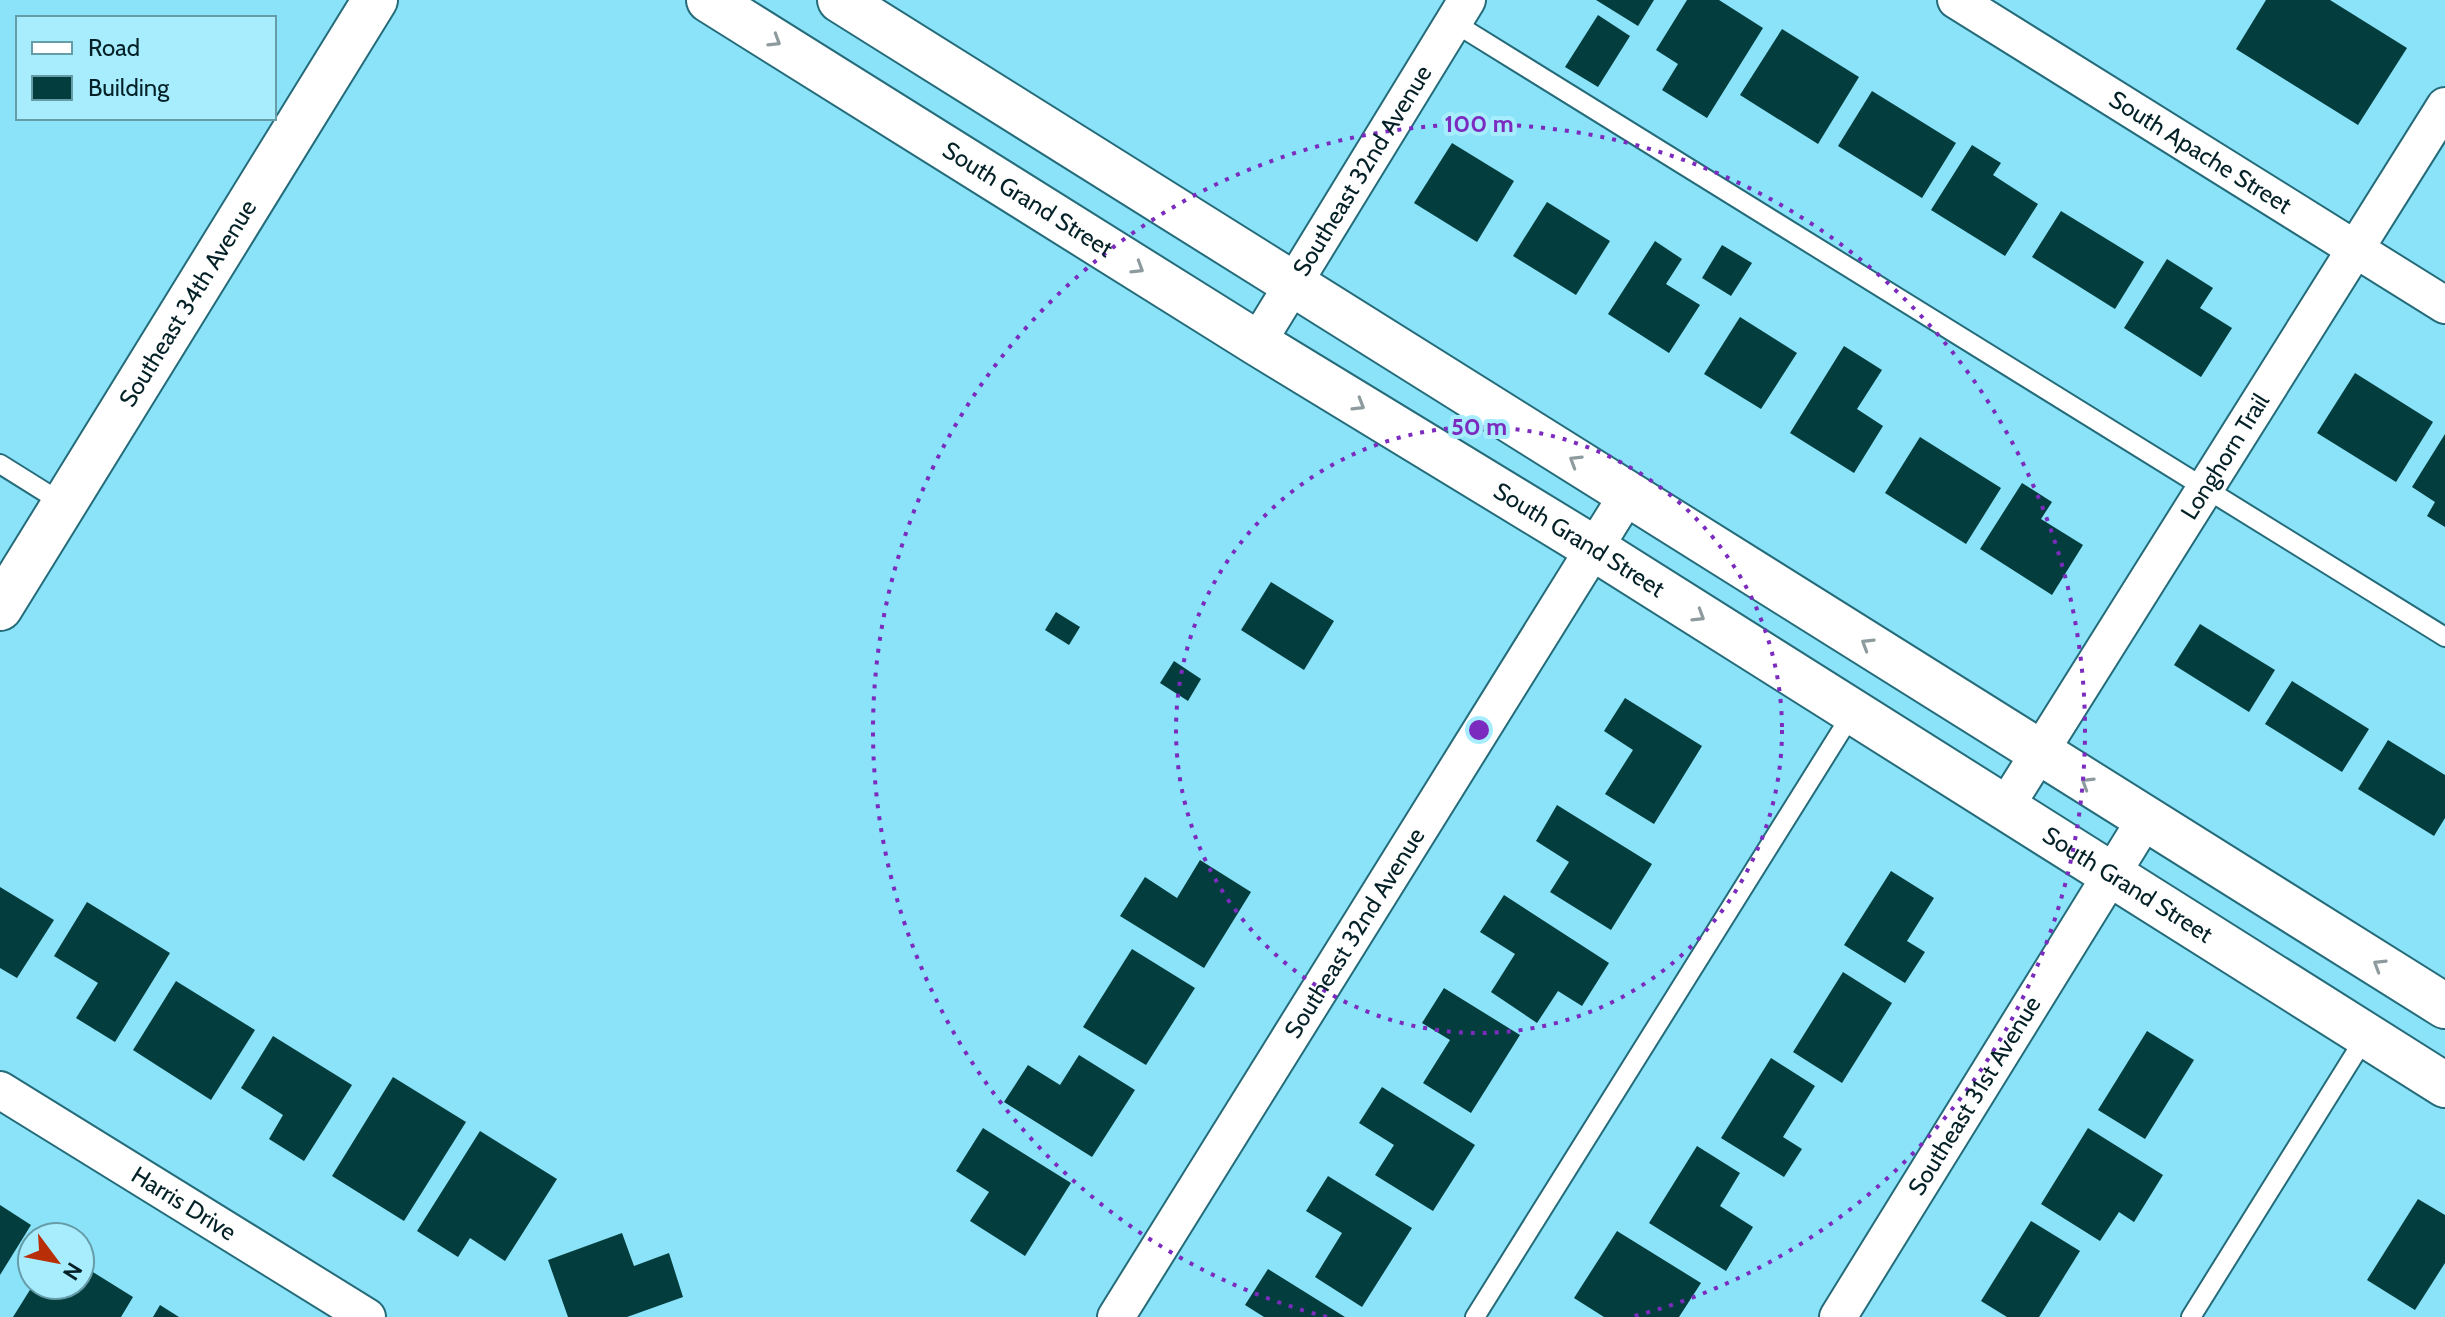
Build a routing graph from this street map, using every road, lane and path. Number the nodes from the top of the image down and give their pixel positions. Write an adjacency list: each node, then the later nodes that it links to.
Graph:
1 (375, 0): 14 (main road, Southeast 34th Avenue)
2 (709, 0): 10 (main road, South Grand Street, one-way to 10)
3 (840, 0): 8 (main road)
4 (1956, 0): 7 (street, South Apache Street)
5 (1460, 11): 8 (street, Southeast 32nd Avenue); 12 (lane)
6 (2445, 106): 7 (street, Longhorn Trail)
7 (2355, 249): 9 (street, South Apache Street); 12 (street, Longhorn Trail)
8 (1292, 283): 10 (street, Southeast 32nd Avenue); 13 (main road, one-way to 8)
9 (2445, 305)
10 (1257, 343): 15 (main road, South Grand Street, one-way to 15)
11 (0, 464): 14 (lane)
12 (2206, 489): 17 (lane); 19 (street, Longhorn Trail)
13 (1628, 494): 15 (street, Southeast 32nd Avenue); 19 (main road, one-way to 13)
14 (64, 504): 16 (main road, Southeast 34th Avenue)
15 (1595, 549): 18 (main road, South Grand Street, one-way to 18); 28 (street, Southeast 32nd Avenue)
16 (0, 608)
17 (2445, 637)
18 (1853, 712): 20 (main road, South Grand Street); 29 (lane)
19 (2039, 753): 20 (street, Longhorn Trail); 21 (main road, one-way to 19)
20 (2004, 809): 22 (main road, South Grand Street)
21 (2145, 820): 22 (street, Southeast 31st Avenue); 23 (main road, one-way to 21)
22 (2111, 876): 24 (main road, South Grand Street); 30 (street, Southeast 31st Avenue)
23 (2445, 1006)
24 (2366, 1036): 25 (main road, South Grand Street); 31 (lane)
25 (2445, 1085)
26 (0, 1090): 27 (street, Harris Drive)
27 (367, 1317)
28 (1116, 1317)
29 (1475, 1317)
30 (1838, 1317)
31 (2191, 1317)

